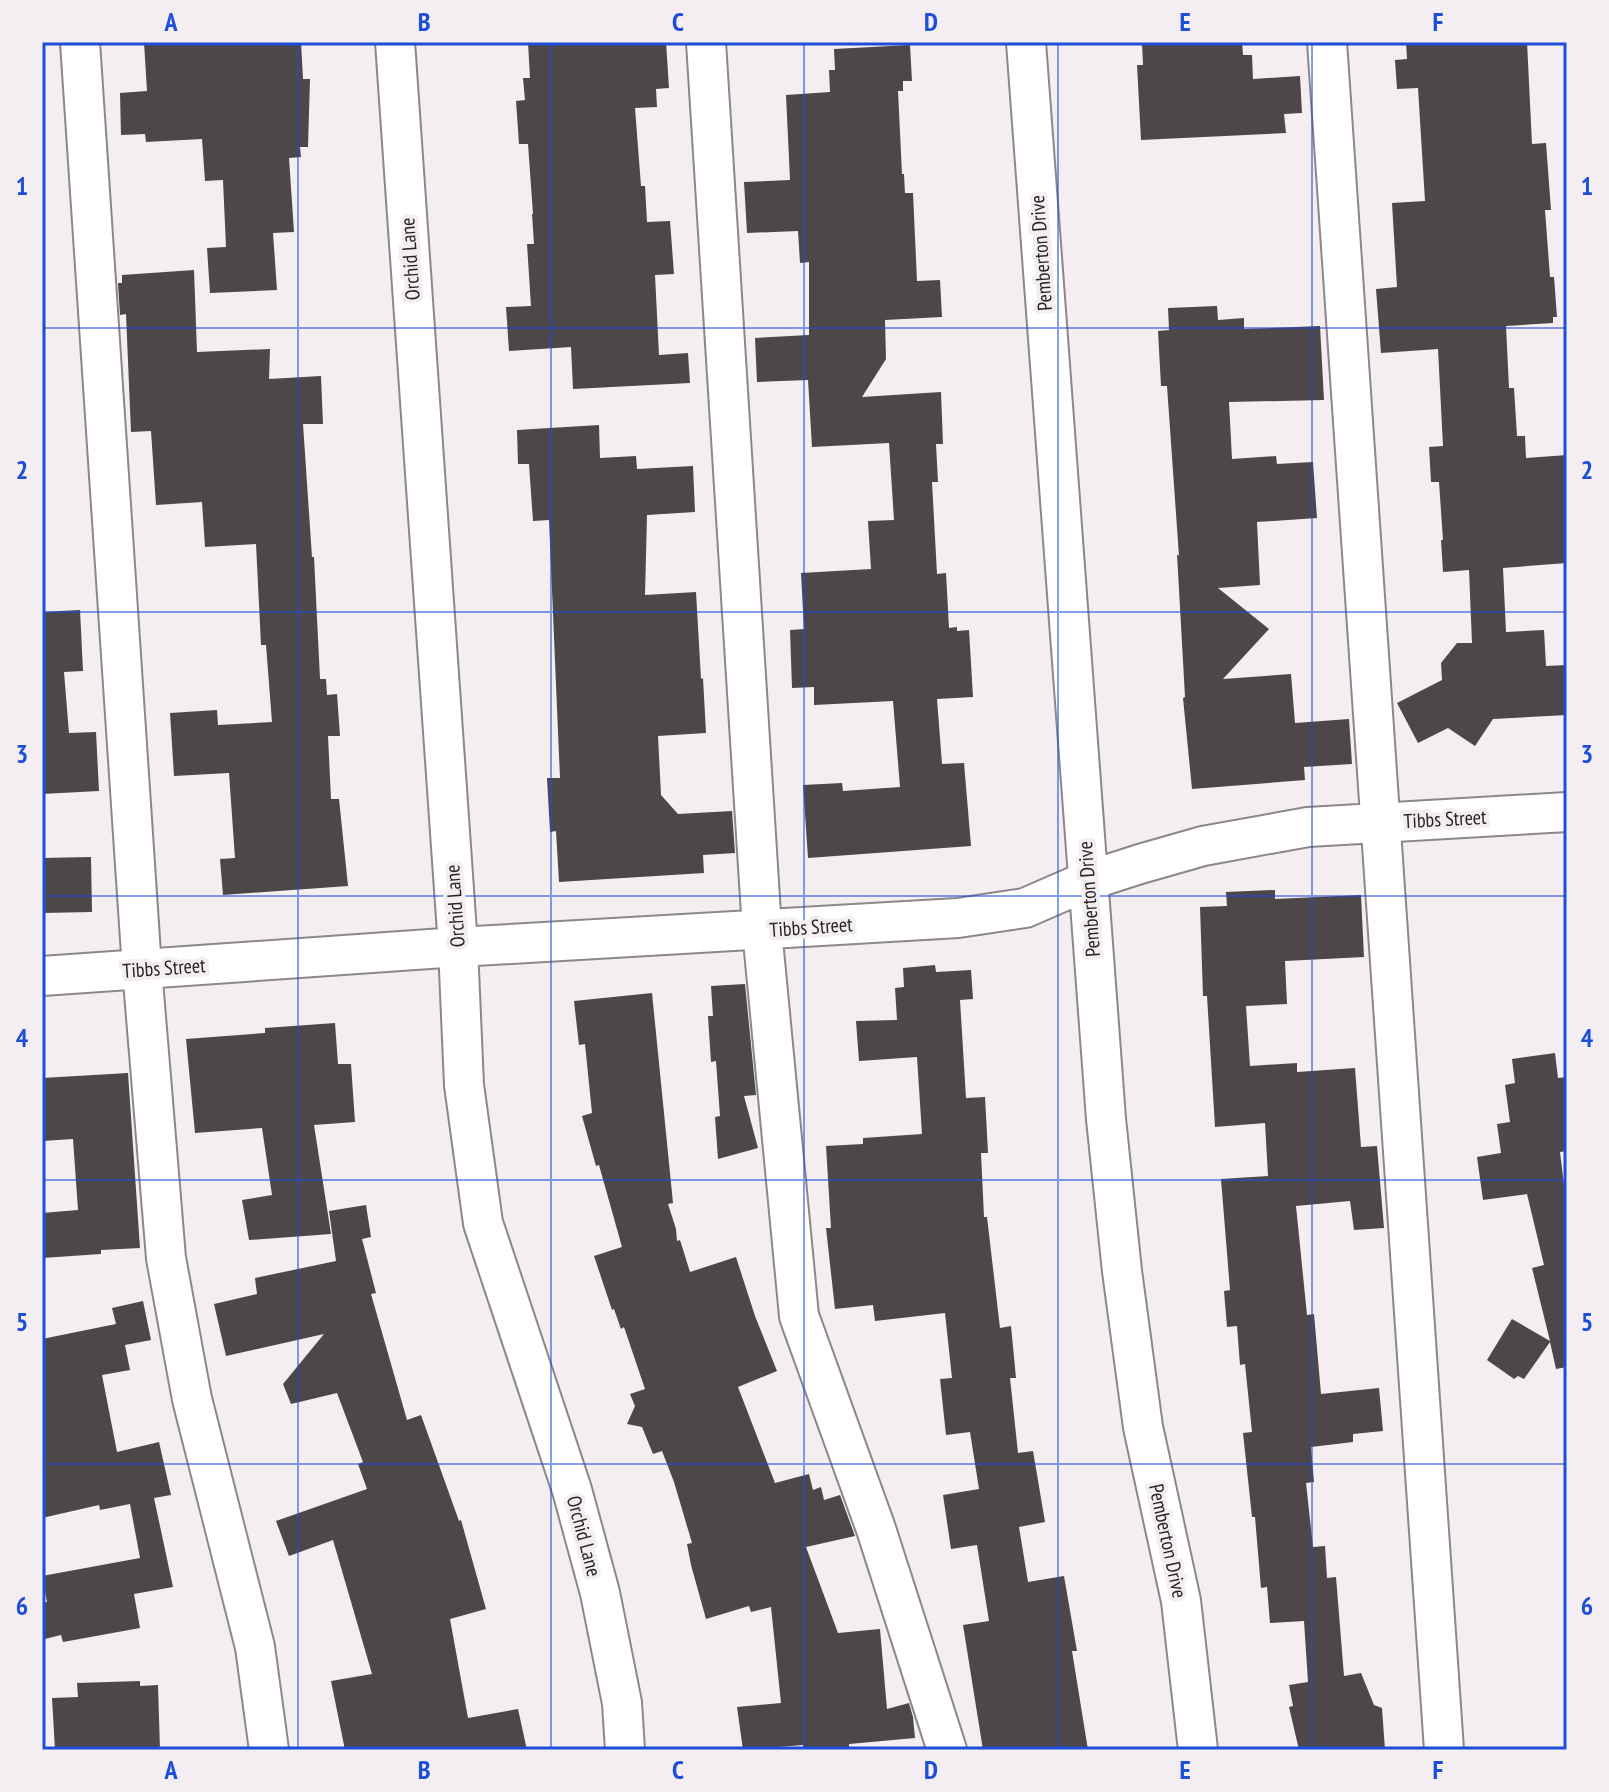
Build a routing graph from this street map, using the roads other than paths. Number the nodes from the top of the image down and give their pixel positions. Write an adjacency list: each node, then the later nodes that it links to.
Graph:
1 (80, 42): 11 (street)
2 (395, 42): 10 (street, Orchid Lane)
3 (706, 42): 9 (street)
4 (1026, 42): 8 (street, Pemberton Drive)
5 (1327, 42): 7 (street)
6 (1567, 812): 7 (street, Tibbs Street)
7 (1381, 822): 8 (street, Tibbs Street); 17 (street)
8 (1087, 881): 9 (street, Tibbs Street); 16 (street, Pemberton Drive)
9 (762, 930): 10 (street, Tibbs Street); 15 (street)
10 (458, 947): 11 (street, Tibbs Street); 14 (street, Orchid Lane)
11 (142, 969): 12 (street, Tibbs Street); 13 (street)
12 (42, 976)
13 (269, 1750)
14 (625, 1750)
15 (947, 1750)
16 (1198, 1750)
17 (1444, 1750)

